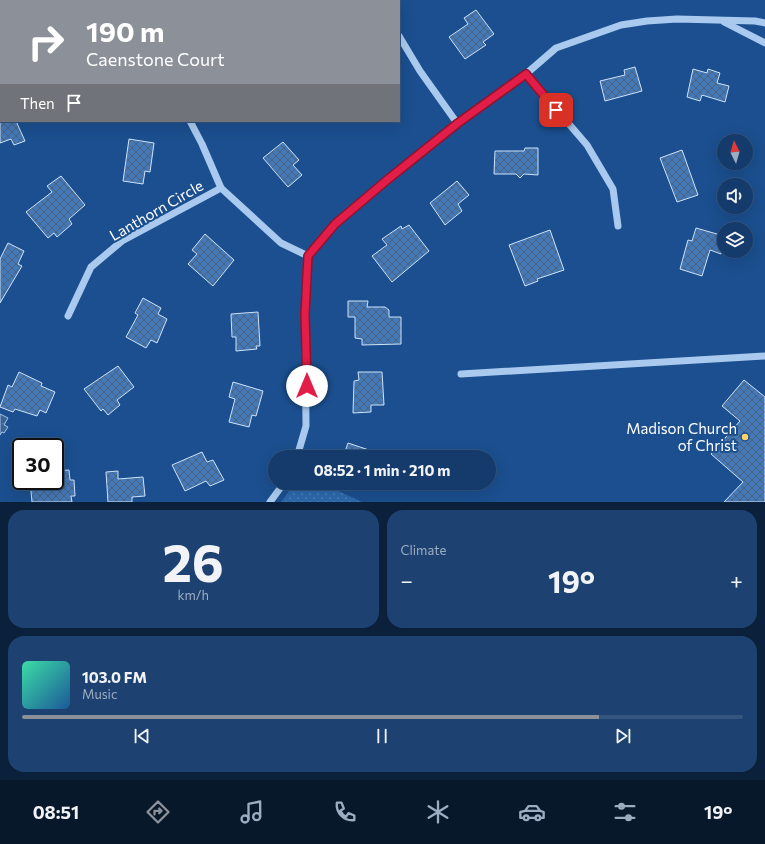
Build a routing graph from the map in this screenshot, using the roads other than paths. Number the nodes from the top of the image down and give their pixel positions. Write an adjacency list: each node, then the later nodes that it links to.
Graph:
1 (722, 21): 2 (street); 4 (street); 5 (street)
2 (765, 23)
3 (400, 38): 7 (street)
4 (765, 43)
5 (526, 74): 7 (street); 9 (street)
6 (191, 122): 8 (street)
7 (458, 123): 10 (street)
8 (221, 188): 10 (street); 11 (street, Lanthorn Circle)
9 (618, 226)
10 (308, 256): 14 (street)
11 (68, 316)
12 (765, 356): 13 (street)
13 (461, 374)
14 (299, 450)
15 (279, 490): 16 (street)
16 (270, 502)

